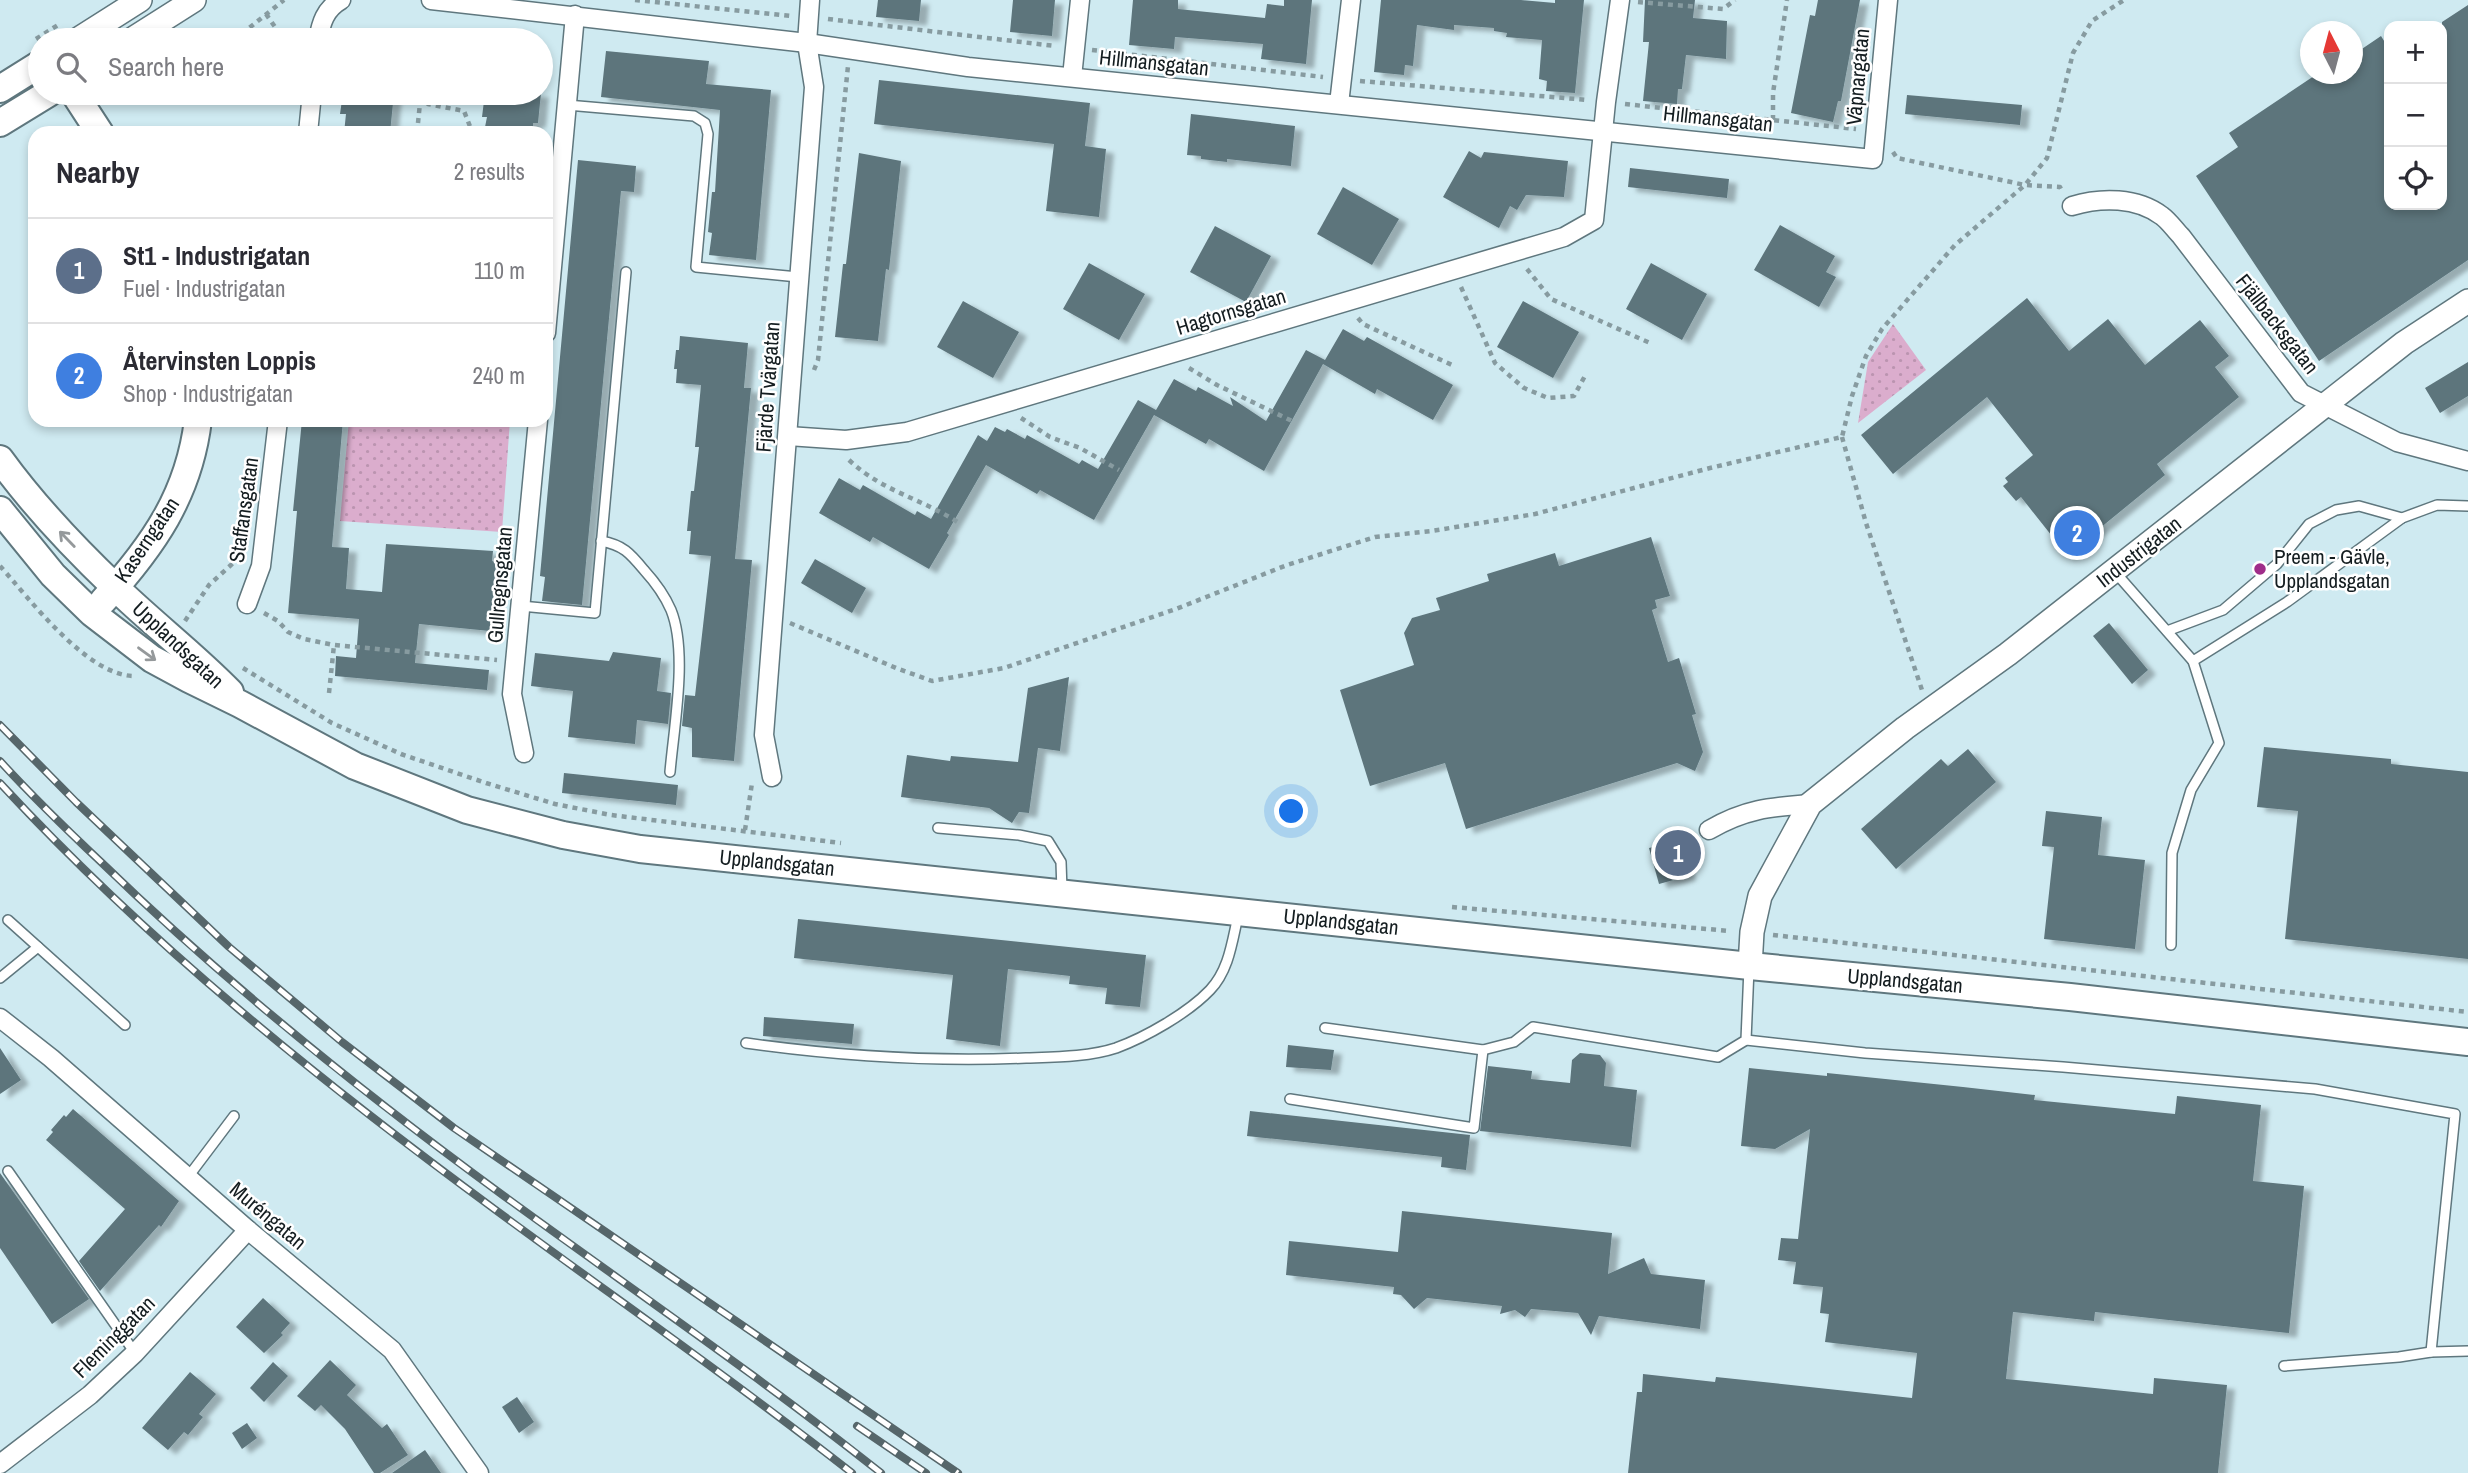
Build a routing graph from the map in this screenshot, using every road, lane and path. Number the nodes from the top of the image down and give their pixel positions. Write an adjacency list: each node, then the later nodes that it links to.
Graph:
1 (140, 0): 18 (street)
2 (194, 0): 19 (street)
3 (284, 0): 14 (path)
4 (341, 0): 22 (street)
5 (431, 0): 15 (street, Hillmansgatan)
6 (810, 0): 23 (street, Fjärde Tvärgatan)
7 (1080, 0): 26 (street)
8 (1351, 0): 29 (street)
9 (1735, 0): 13 (path)
10 (1787, 0): 35 (path)
11 (1888, 0): 42 (street, Väpnargatan)
12 (2124, 0): 43 (path)
13 (1629, 1): 41 (street)
14 (266, 14): 20 (path); 21 (path)
15 (575, 15): 23 (street, Hillmansgatan); 28 (street)
16 (64, 21): 17 (path)
17 (58, 28)
18 (96, 28)
19 (150, 28)
20 (249, 28)
21 (276, 28)
22 (320, 28)
23 (807, 43): 24 (street, Hillmansgatan); 49 (street, Fjärde Tvärgatan)
24 (849, 49): 26 (street, Hillmansgatan); 55 (path)
25 (28, 61): 27 (main road)
26 (1072, 77): 29 (street, Hillmansgatan)
27 (0, 89)
28 (567, 104): 46 (street); 49 (lane)
29 (1339, 104): 41 (street, Hillmansgatan)
30 (29, 105): 36 (main road)
31 (82, 105): 37 (main road)
32 (310, 105): 38 (street)
33 (420, 105): 39 (path)
34 (433, 105): 40 (path)
35 (1773, 120)
36 (0, 123)
37 (95, 126)
38 (308, 126)
39 (418, 126)
40 (470, 126)
41 (1603, 130): 42 (street, Hillmansgatan); 45 (street, Hagtornsgatan)
42 (1873, 159)
43 (2025, 185): 44 (path); 64 (path)
44 (2073, 206): 58 (street, Fjällbacksgatan)
45 (1513, 252): 47 (street, Hagtornsgatan); 52 (path)
46 (553, 257)
47 (1454, 270): 51 (street, Hagtornsgatan); 56 (path)
48 (626, 272): 73 (lane)
49 (798, 277): 63 (street, Fjärde Tvärgatan)
50 (2468, 301): 58 (street, Industrigatan)
51 (1343, 303): 53 (street, Hagtornsgatan); 54 (path)
52 (1650, 343)
53 (1167, 355): 57 (street, Hagtornsgatan); 59 (path)
54 (1452, 366)
55 (813, 373)
56 (1586, 374)
57 (1000, 404): 65 (street, Hagtornsgatan); 68 (path)
58 (2325, 404): 67 (street, Fjällbacksgatan); 76 (street, Industrigatan)
59 (1292, 421)
60 (197, 427): 77 (main road, Kaserngatan)
61 (277, 427): 78 (street, Staffansgatan)
62 (537, 427): 79 (street, Gullregnsgatan)
63 (788, 436): 65 (street, Hagtornsgatan); 81 (street, Fjärde Tvärgatan)
64 (1842, 437): 81 (path); 91 (path)
65 (826, 438): 72 (path)
66 (0, 459): 77 (main road, Upplandsgatan, one-way to 66)
67 (2468, 461)
68 (1119, 470)
69 (2468, 506): 71 (lane)
70 (0, 510): 80 (main road, Upplandsgatan)
71 (2402, 518): 83 (lane); 85 (lane)
72 (959, 523)
73 (601, 541): 79 (lane); 93 (lane)
74 (247, 551): 82 (path)
75 (0, 566): 88 (path)
76 (2115, 572): 83 (lane); 91 (street, Industrigatan)
77 (115, 587): 80 (main road, Kaserngatan); 90 (main road, Upplandsgatan)
78 (247, 604): 84 (path)
79 (521, 606): 87 (street, Gullregnsgatan)
80 (92, 613): 90 (main road, Upplandsgatan, one-way to 90)
81 (773, 617): 94 (street, Fjärde Tvärgatan)
82 (194, 629)
83 (2167, 631): 85 (lane)
84 (334, 645): 87 (path); 89 (path)
85 (2193, 660): 105 (lane)
86 (233, 661): 97 (path)
87 (515, 662): 92 (street, Gullregnsgatan)
88 (127, 676)
89 (329, 693)
90 (240, 704): 100 (main road, Upplandsgatan)
91 (1929, 711): 95 (street, Industrigatan)
92 (524, 753)
93 (670, 772)
94 (772, 777): 97 (path)
95 (1810, 803): 98 (street); 104 (street, Industrigatan)
96 (938, 828): 100 (lane)
97 (745, 830): 99 (path)
98 (1709, 830)
99 (852, 844)
100 (1062, 892): 102 (main road, Upplandsgatan)
101 (1451, 907): 104 (path)
102 (1239, 911): 107 (main road, Upplandsgatan); 115 (lane)
103 (8, 920): 106 (lane)
104 (1752, 932): 107 (street, Industrigatan); 109 (path)
105 (2171, 945)
106 (38, 947): 108 (lane); 111 (lane)
107 (1749, 966): 113 (lane); 114 (main road, Upplandsgatan)
108 (0, 978)
109 (2468, 1012)
110 (0, 1018): 120 (street, Muréngatan)
111 (125, 1025)
112 (1325, 1028): 116 (lane)
113 (1746, 1040): 116 (lane); 123 (lane)
114 (2468, 1042)
115 (746, 1043)
116 (1483, 1050): 117 (lane)
117 (1290, 1100)
118 (234, 1116): 120 (lane)
119 (8, 1171): 124 (lane)
120 (188, 1177): 121 (street, Muréngatan)
121 (248, 1230): 124 (street, Fleminggatan); 127 (street, Muréngatan)
122 (2468, 1351): 123 (lane)
123 (2431, 1352): 125 (lane)
124 (135, 1353): 126 (street, Fleminggatan)
125 (2284, 1366)
126 (0, 1464)
127 (479, 1473)

